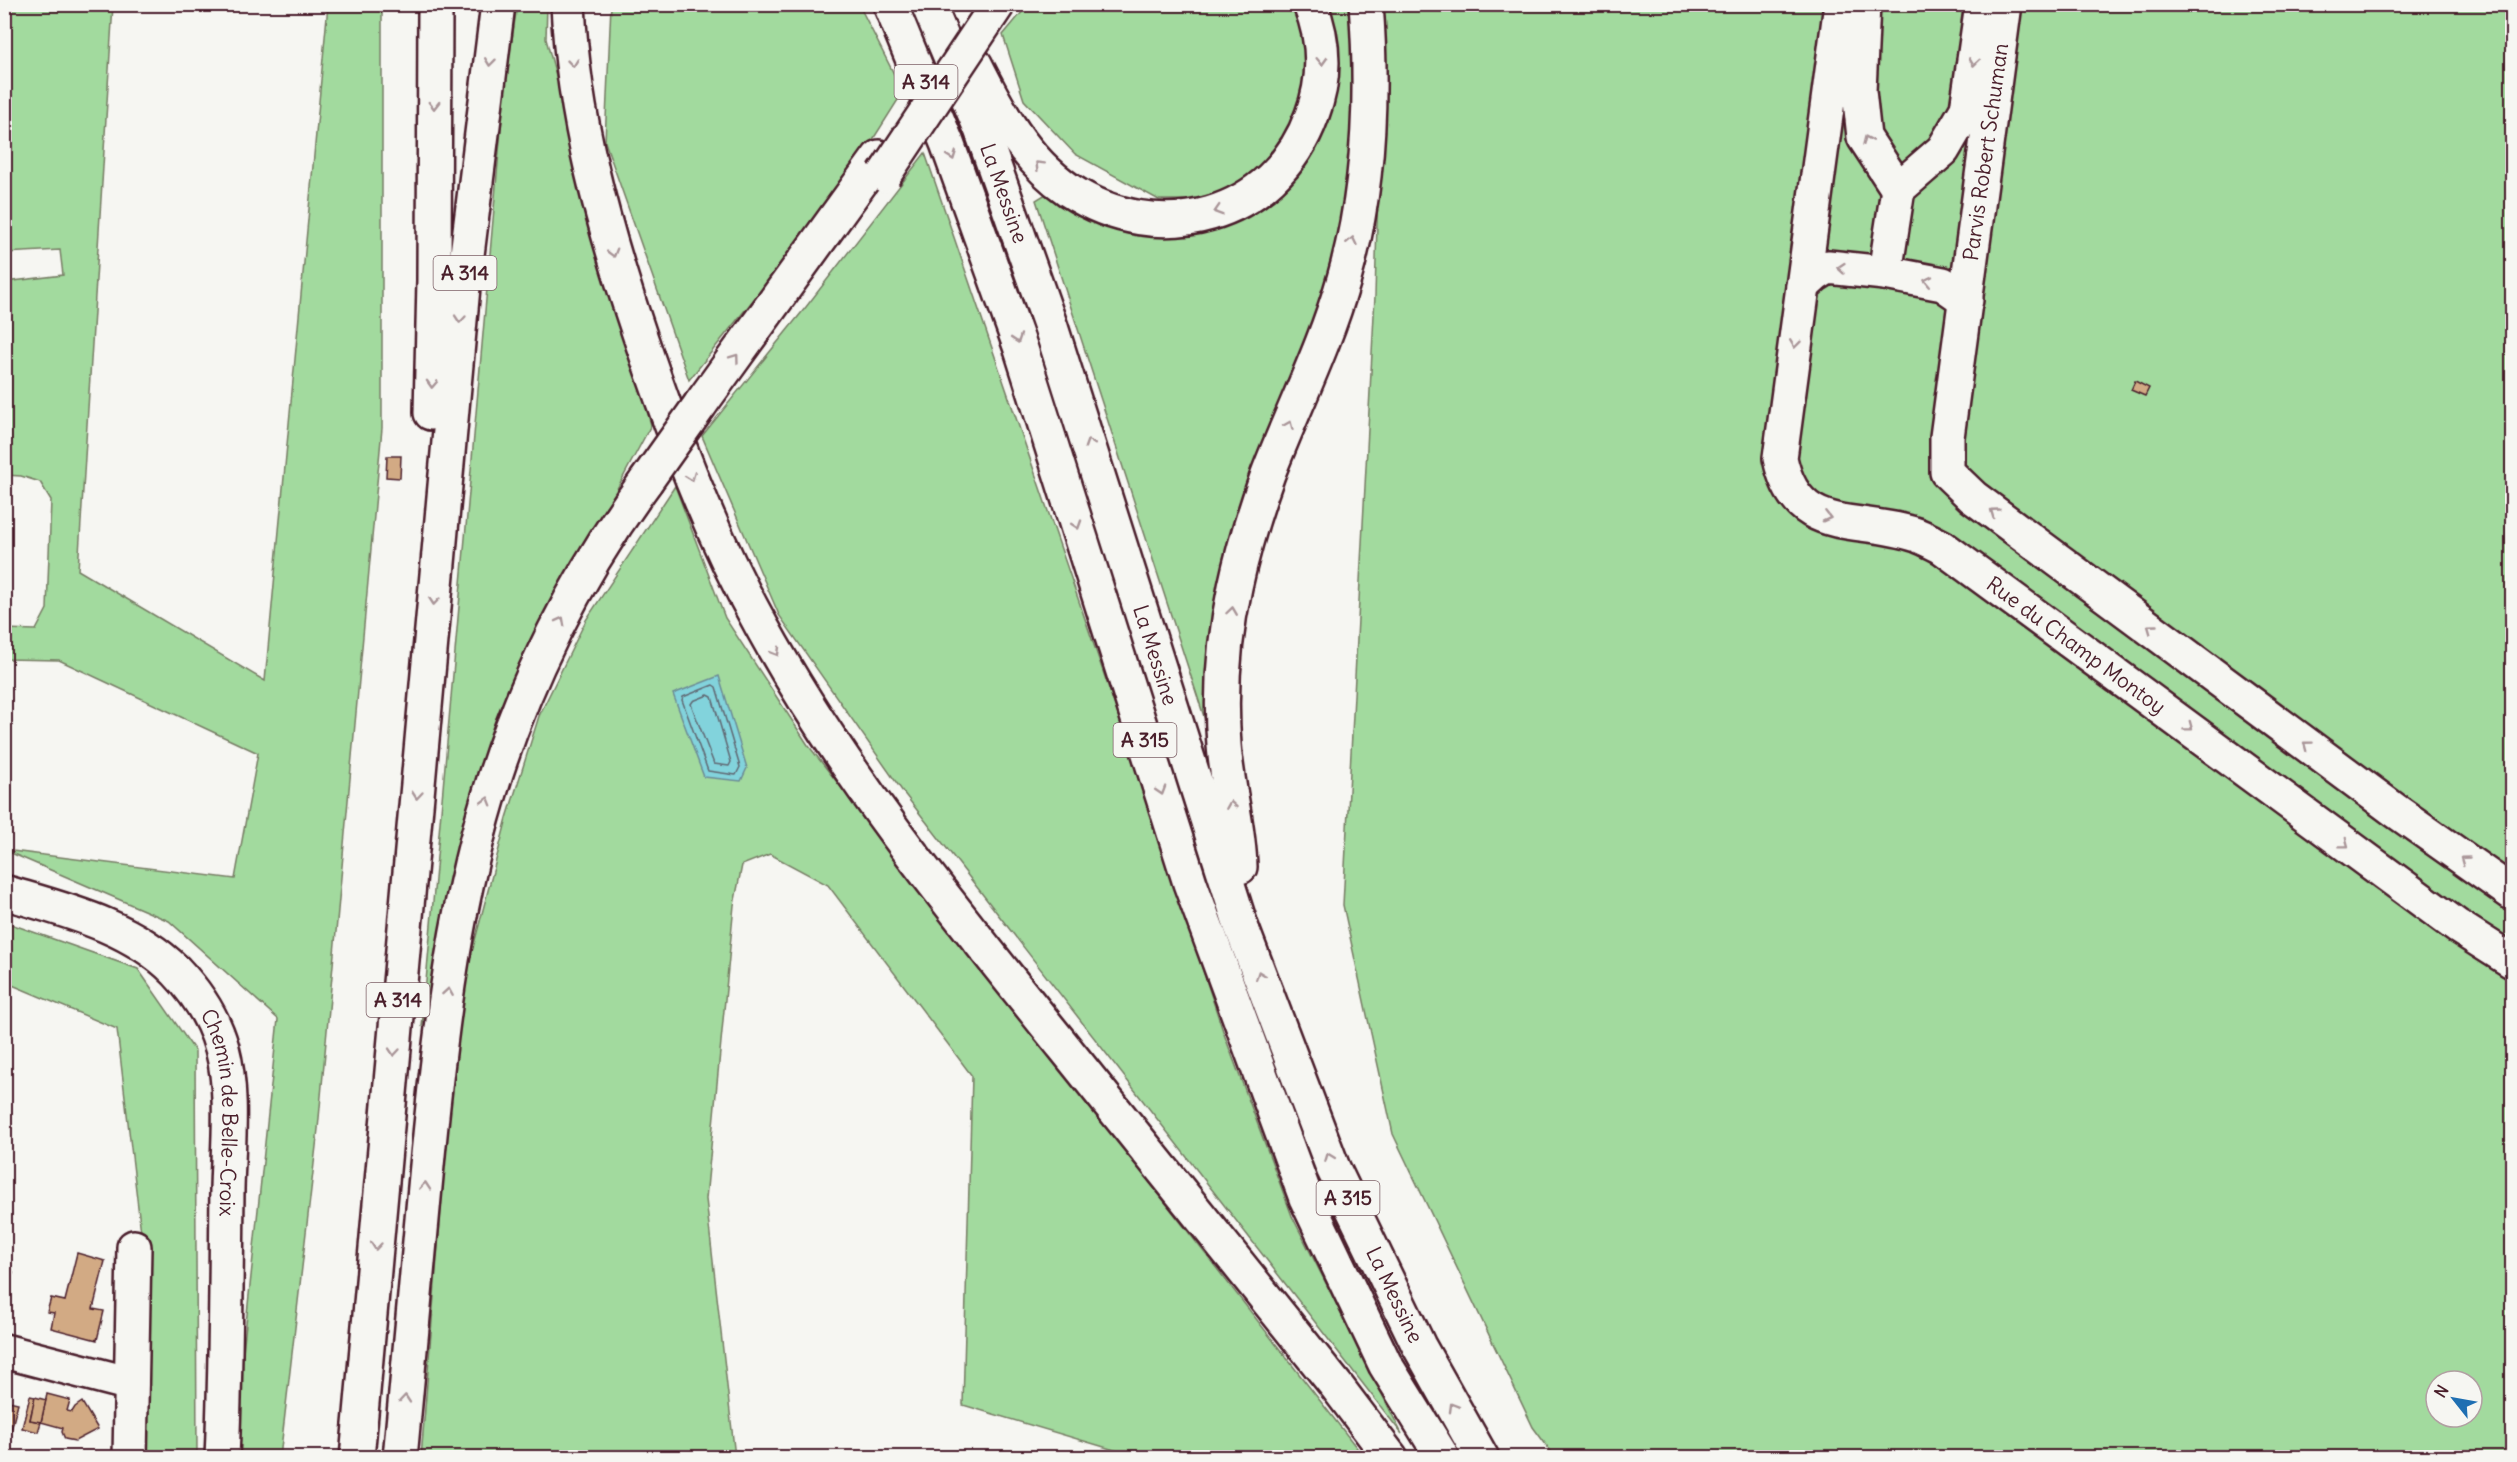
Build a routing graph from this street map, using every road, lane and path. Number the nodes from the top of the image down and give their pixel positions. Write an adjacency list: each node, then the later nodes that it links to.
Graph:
1 (435, 4): 22 (main road, one-way to 22)
2 (498, 4): 22 (main road, A 314, one-way to 22)
3 (568, 4): 34 (main road, one-way to 34)
4 (890, 4): 35 (main road, La Messine / A 315, one-way to 35)
5 (928, 4): 25 (main road, La Messine / A 315, one-way to 5)
6 (944, 4): 9 (main road, one-way to 6)
7 (971, 4): 16 (main road, A 314)
8 (998, 4): 16 (main road, bridge)
9 (1310, 4)
10 (1366, 4): 25 (main road, one-way to 10)
11 (1841, 4): 15 (main road)
12 (1863, 4): 17 (main road, one-way to 12)
13 (1982, 4): 17 (main road, one-way to 17)
14 (2006, 4): 21 (main road, Parvis Robert Schuman)
15 (1830, 86): 18 (main road, Rue du Champ Montoy); 18 (main road)
16 (881, 166): 33 (main road, A 314, one-way to 16, bridge)
17 (1898, 189): 19 (main road)
18 (1814, 210): 20 (main road, Rue du Champ Montoy)
19 (1885, 273): 20 (main road, one-way to 20); 21 (main road, one-way to 19)
20 (1803, 286): 26 (main road, Rue du Champ Montoy, one-way to 26)
21 (1966, 300): 24 (main road, one-way to 21)
22 (440, 542): 32 (main road, A 314, one-way to 32)
23 (4, 892): 31 (main road, Chemin de Belle-Croix)
24 (2512, 893)
25 (1242, 926): 36 (main road, La Messine / A 315, one-way to 25)
26 (2512, 961)
27 (134, 1247): 29 (main road)
28 (4, 1351): 29 (main road)
29 (130, 1384): 30 (main road)
30 (130, 1458)
31 (222, 1458)
32 (357, 1458)
33 (400, 1458)
34 (1391, 1458)
35 (1443, 1458)
36 (1482, 1458)

